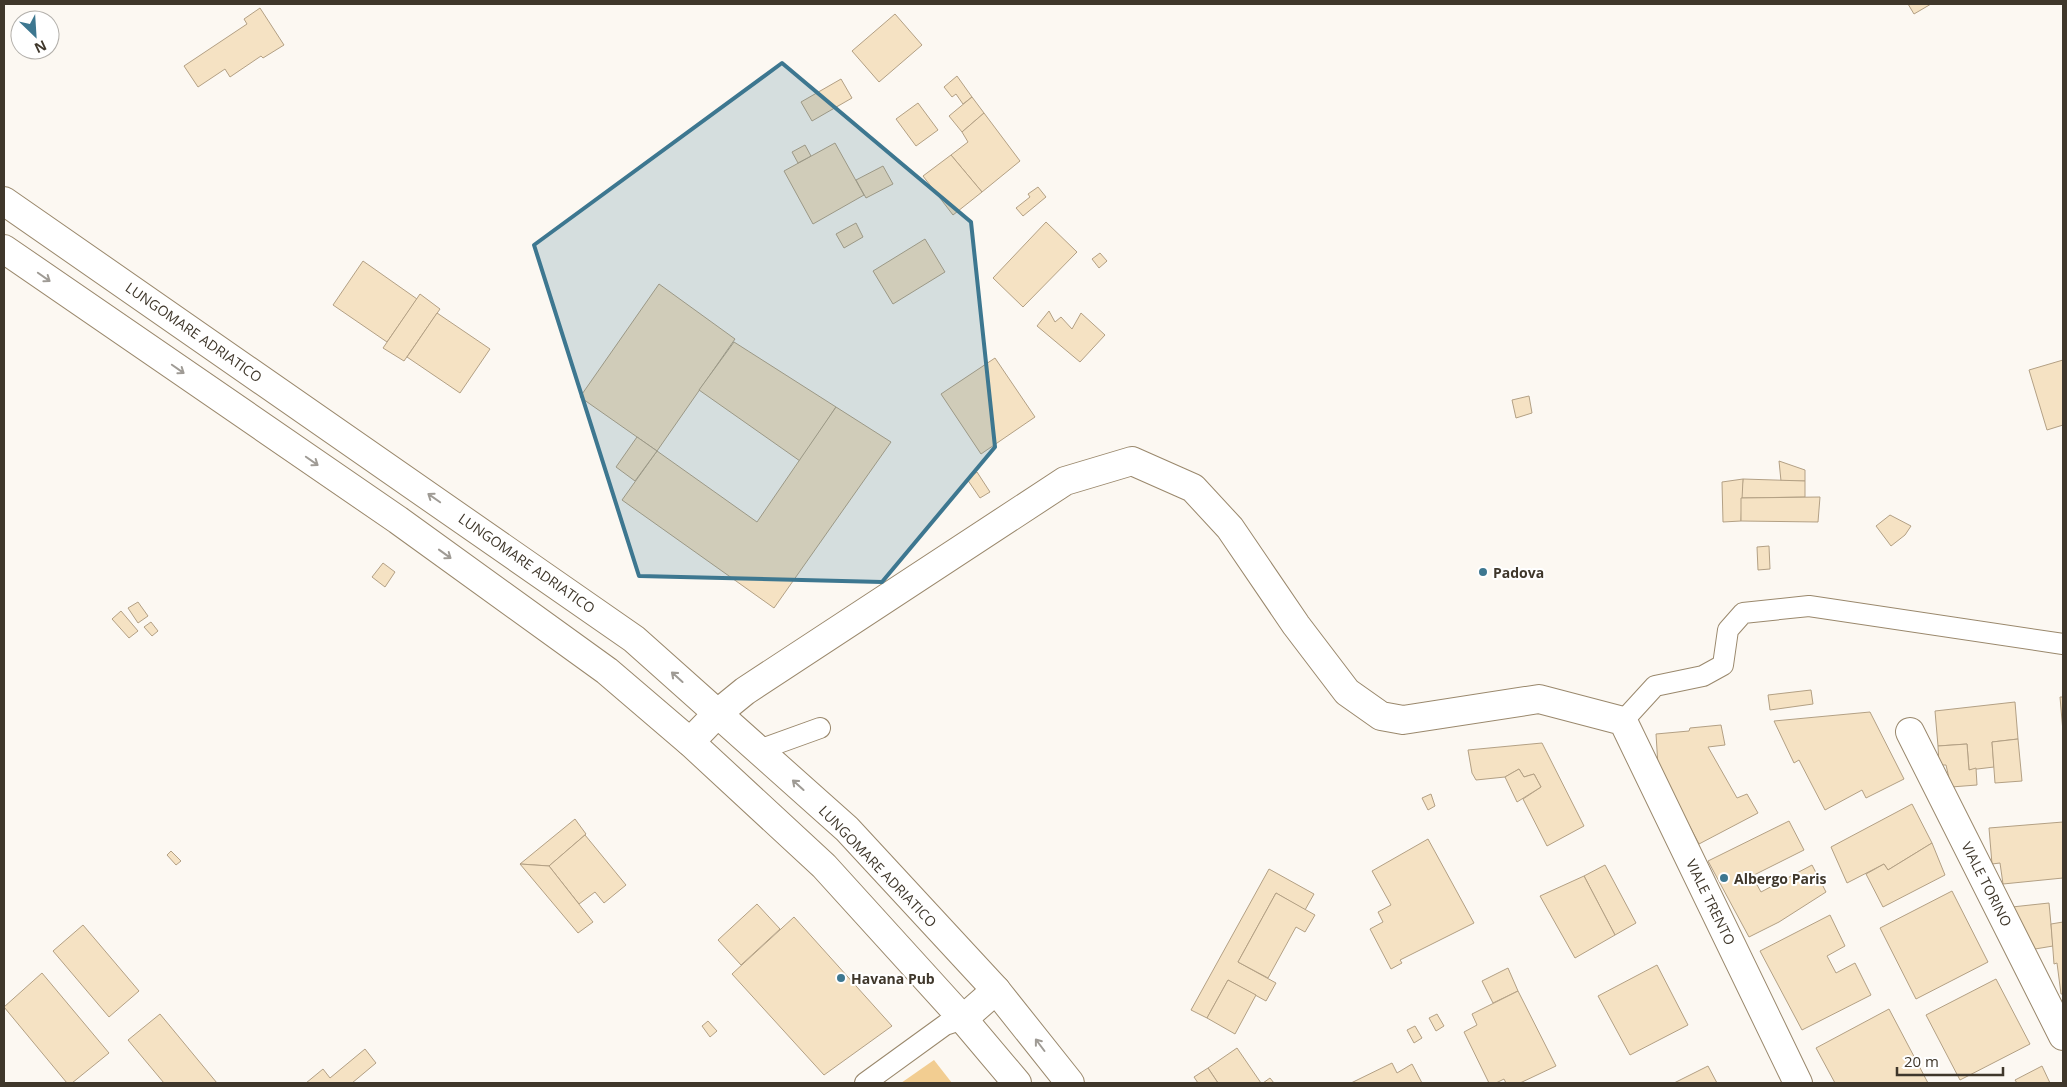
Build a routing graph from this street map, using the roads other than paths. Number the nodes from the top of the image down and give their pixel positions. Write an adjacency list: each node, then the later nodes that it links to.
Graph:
1 (4, 200): 4 (street, LUNGOMARE ADRIATICO, one-way to 1)
2 (4, 249): 8 (street, one-way to 8)
3 (2063, 644): 5 (lane)
4 (718, 713): 5 (street); 8 (street); 9 (street, LUNGOMARE ADRIATICO)
5 (1623, 721): 16 (street, VIALE TRENTO)
6 (820, 728): 9 (lane)
7 (1910, 732): 12 (street, VIALE TORINO)
8 (690, 742): 11 (street)
9 (759, 750): 10 (street, LUNGOMARE ADRIATICO, one-way to 9)
10 (996, 990): 11 (street); 15 (street, LUNGOMARE ADRIATICO, one-way to 10)
11 (963, 1019): 13 (lane); 14 (street)
12 (2063, 1036)
13 (865, 1083)
14 (1017, 1083)
15 (1070, 1083)
16 (1798, 1083)

